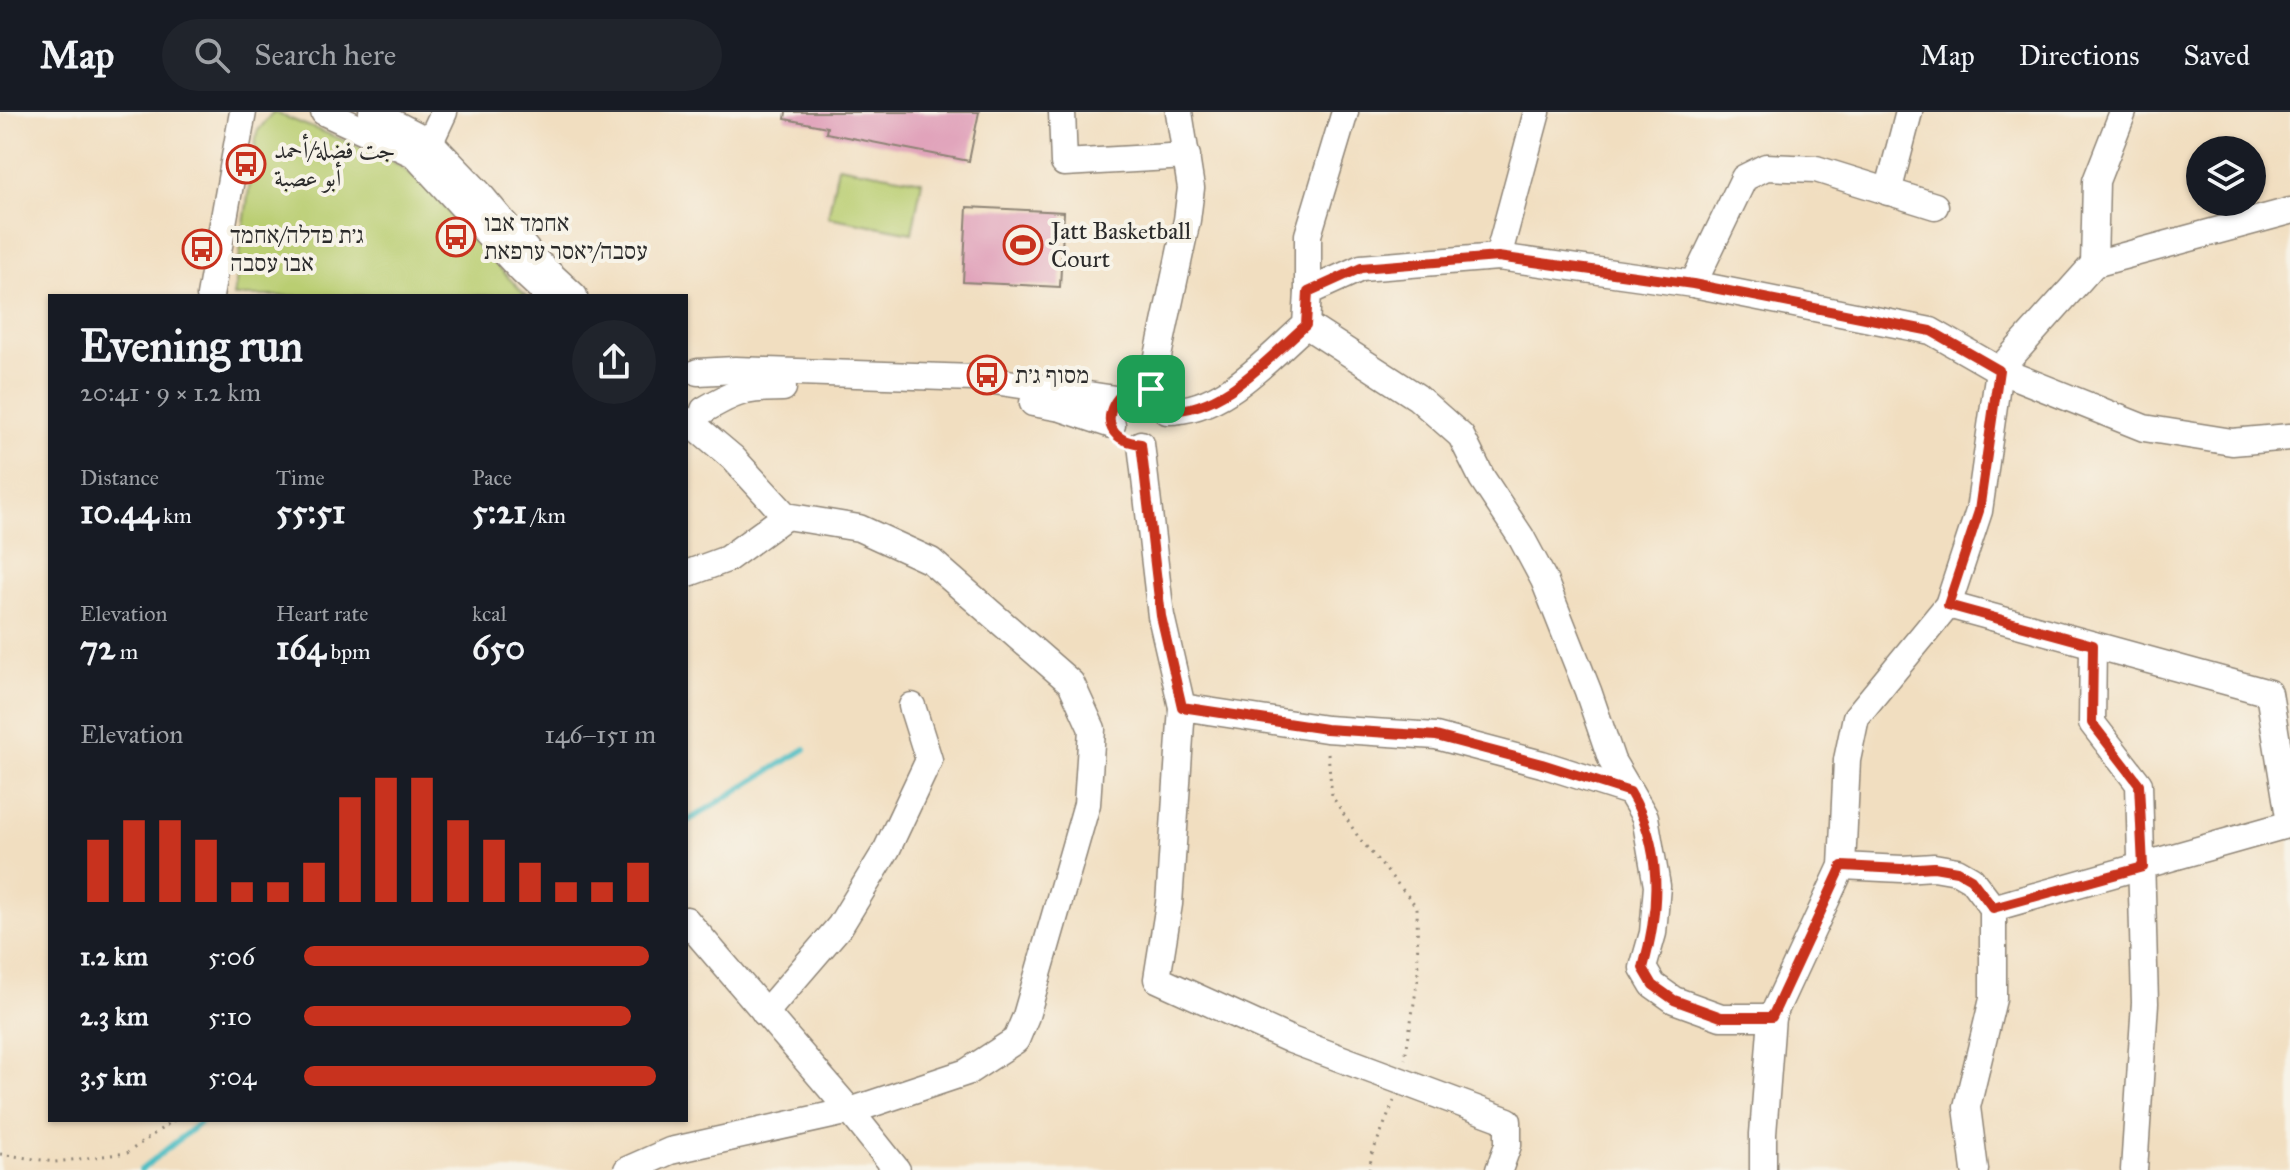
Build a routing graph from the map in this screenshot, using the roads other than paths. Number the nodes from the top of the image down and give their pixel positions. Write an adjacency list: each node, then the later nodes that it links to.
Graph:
1 (243, 112): 20 (street)
2 (324, 112): 21 (street)
3 (444, 112): 11 (street)
4 (1062, 112): 12 (street)
5 (1179, 112): 12 (street)
6 (1345, 112): 19 (street)
7 (1537, 112): 16 (street)
8 (1909, 112): 13 (street)
9 (2123, 112): 17 (street)
10 (377, 113): 11 (street)
11 (430, 142): 22 (street)
12 (1187, 156): 26 (street)
13 (1888, 192): 14 (street); 18 (street)
14 (1935, 206)
15 (2290, 211): 17 (street)
16 (1498, 257): 18 (street); 19 (street)
17 (2094, 264): 25 (street)
18 (1693, 284): 25 (street)
19 (1308, 292): 23 (street)
20 (210, 294)
21 (547, 294)
22 (572, 294)
23 (1306, 325): 27 (street); 39 (street)
24 (692, 369): 28 (street); 29 (street)
25 (1999, 370): 30 (street); 34 (street)
26 (1151, 389): 27 (street); 28 (street)
27 (1167, 411): 31 (street)
28 (1113, 412): 29 (street); 31 (street)
29 (693, 418): 32 (street)
30 (2290, 437)
31 (1141, 444): 38 (street)
32 (786, 516): 33 (street); 47 (street)
33 (688, 573)
34 (1948, 605): 35 (street); 41 (street)
35 (2093, 645): 36 (street); 42 (street)
36 (2280, 690): 40 (street)
37 (912, 706): 45 (street)
38 (1182, 707): 39 (street); 50 (street)
39 (1630, 792): 46 (street)
40 (2290, 824): 42 (street)
41 (1842, 866): 43 (street); 46 (street)
42 (2143, 867): 43 (street); 53 (street)
43 (1993, 908): 52 (street)
44 (688, 922): 45 (street)
45 (765, 1013): 47 (street)
46 (1772, 1017): 51 (street)
47 (850, 1111): 48 (street); 49 (street)
48 (627, 1170)
49 (897, 1170)
50 (1499, 1170)
51 (1763, 1170)
52 (1975, 1170)
53 (2134, 1170)

